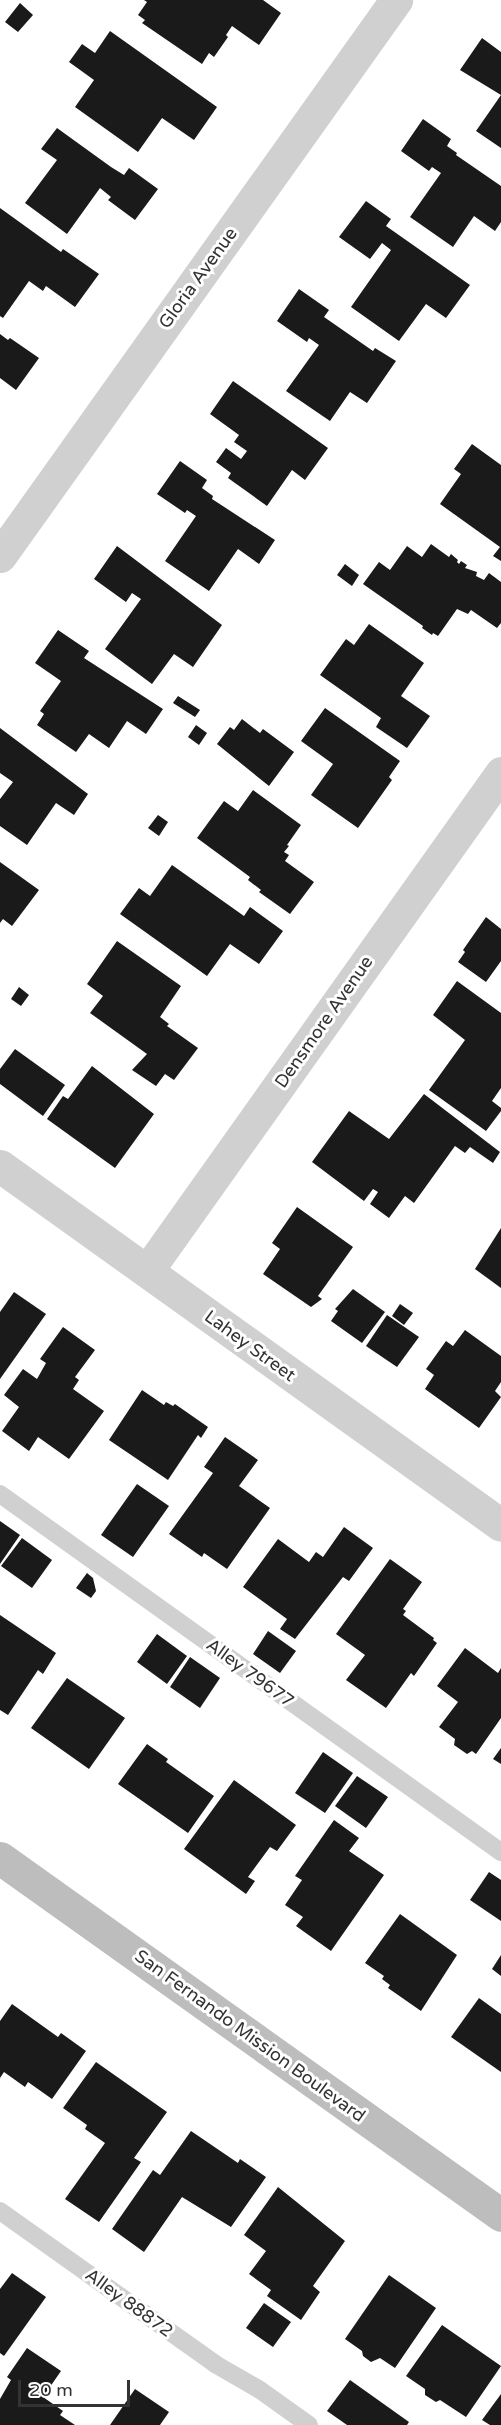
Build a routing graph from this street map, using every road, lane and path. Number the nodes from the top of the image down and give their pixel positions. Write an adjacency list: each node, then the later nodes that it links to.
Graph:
1 (396, 0): 2 (street, Gloria Avenue)
2 (0, 556)
3 (501, 773): 5 (street, Densmore Avenue)
4 (0, 1166): 5 (street, Lahey Street)
5 (147, 1271): 7 (street, Lahey Street)
6 (0, 1494): 8 (lane, Alley 79677)
7 (501, 1525)
8 (501, 1852)
9 (0, 1858): 11 (main road, San Fernando Mission Boulevard)
10 (0, 2211): 12 (lane, Alley 88872)
11 (501, 2215)
12 (309, 2425)

